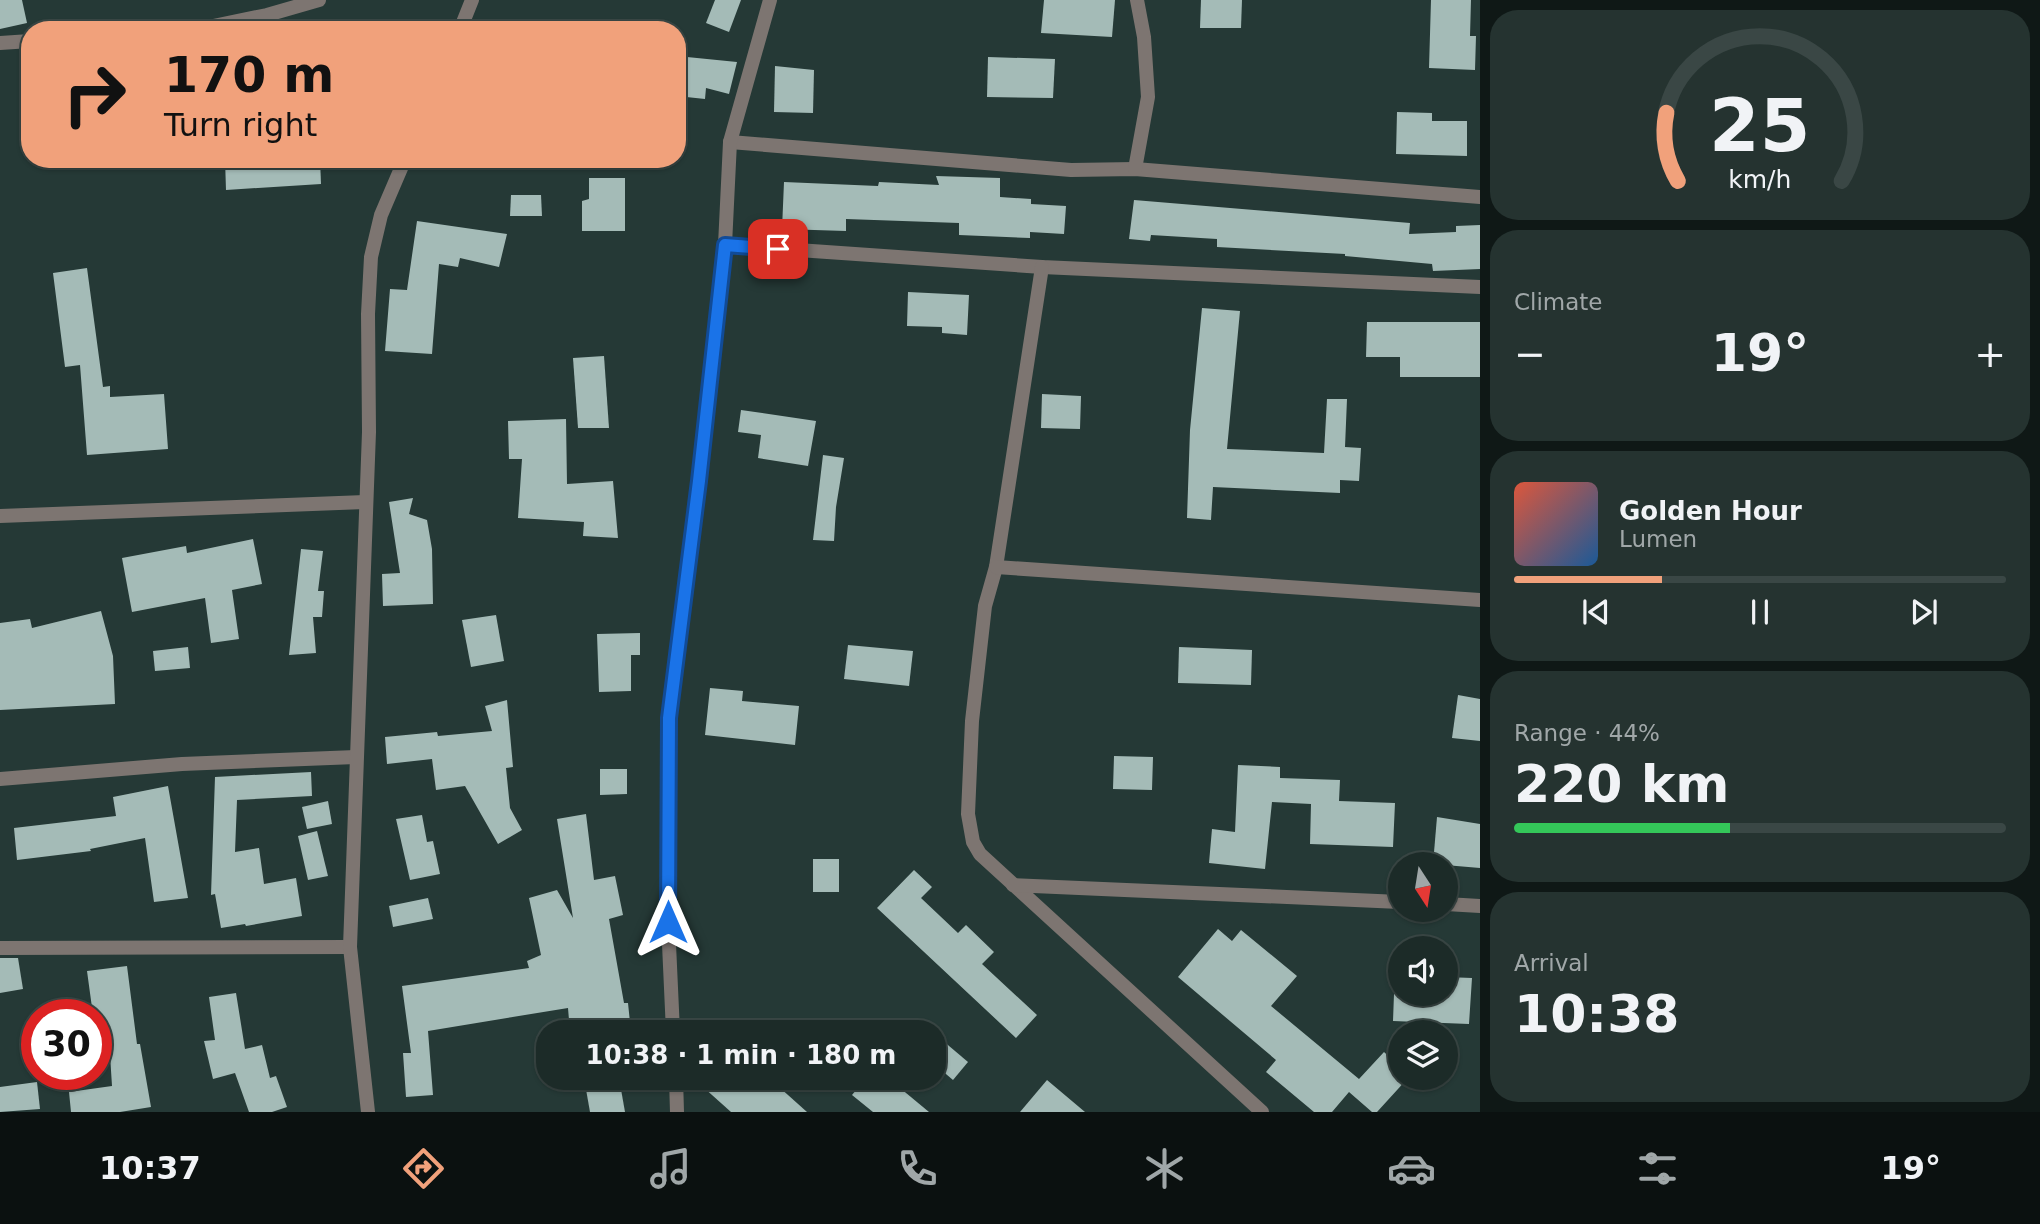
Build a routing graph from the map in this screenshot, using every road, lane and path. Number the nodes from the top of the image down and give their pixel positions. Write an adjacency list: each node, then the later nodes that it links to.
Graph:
1 (319, 0): 5 (street)
2 (472, 0): 6 (street)
3 (770, 0): 9 (street)
4 (1138, 0): 11 (street)
5 (238, 21)
6 (464, 21)
7 (21, 42): 8 (street)
8 (0, 43)
9 (730, 142): 11 (street); 13 (street)
10 (401, 168): 16 (street)
11 (1135, 169): 12 (street)
12 (1480, 197)
13 (725, 245): 14 (street); 28 (street)
14 (1042, 267): 15 (street); 18 (street)
15 (1480, 287)
16 (365, 502): 17 (street); 20 (street)
17 (0, 516)
18 (996, 567): 19 (street); 22 (street)
19 (1480, 600)
20 (356, 757): 21 (street); 26 (street)
21 (0, 779)
22 (1013, 885): 23 (street); 32 (street)
23 (1388, 901)
24 (1458, 905): 25 (street)
25 (1480, 906)
26 (350, 947): 27 (street); 30 (street)
27 (0, 948)
28 (672, 1020)
29 (676, 1090): 31 (street)
30 (368, 1112)
31 (677, 1112)
32 (1262, 1112)

